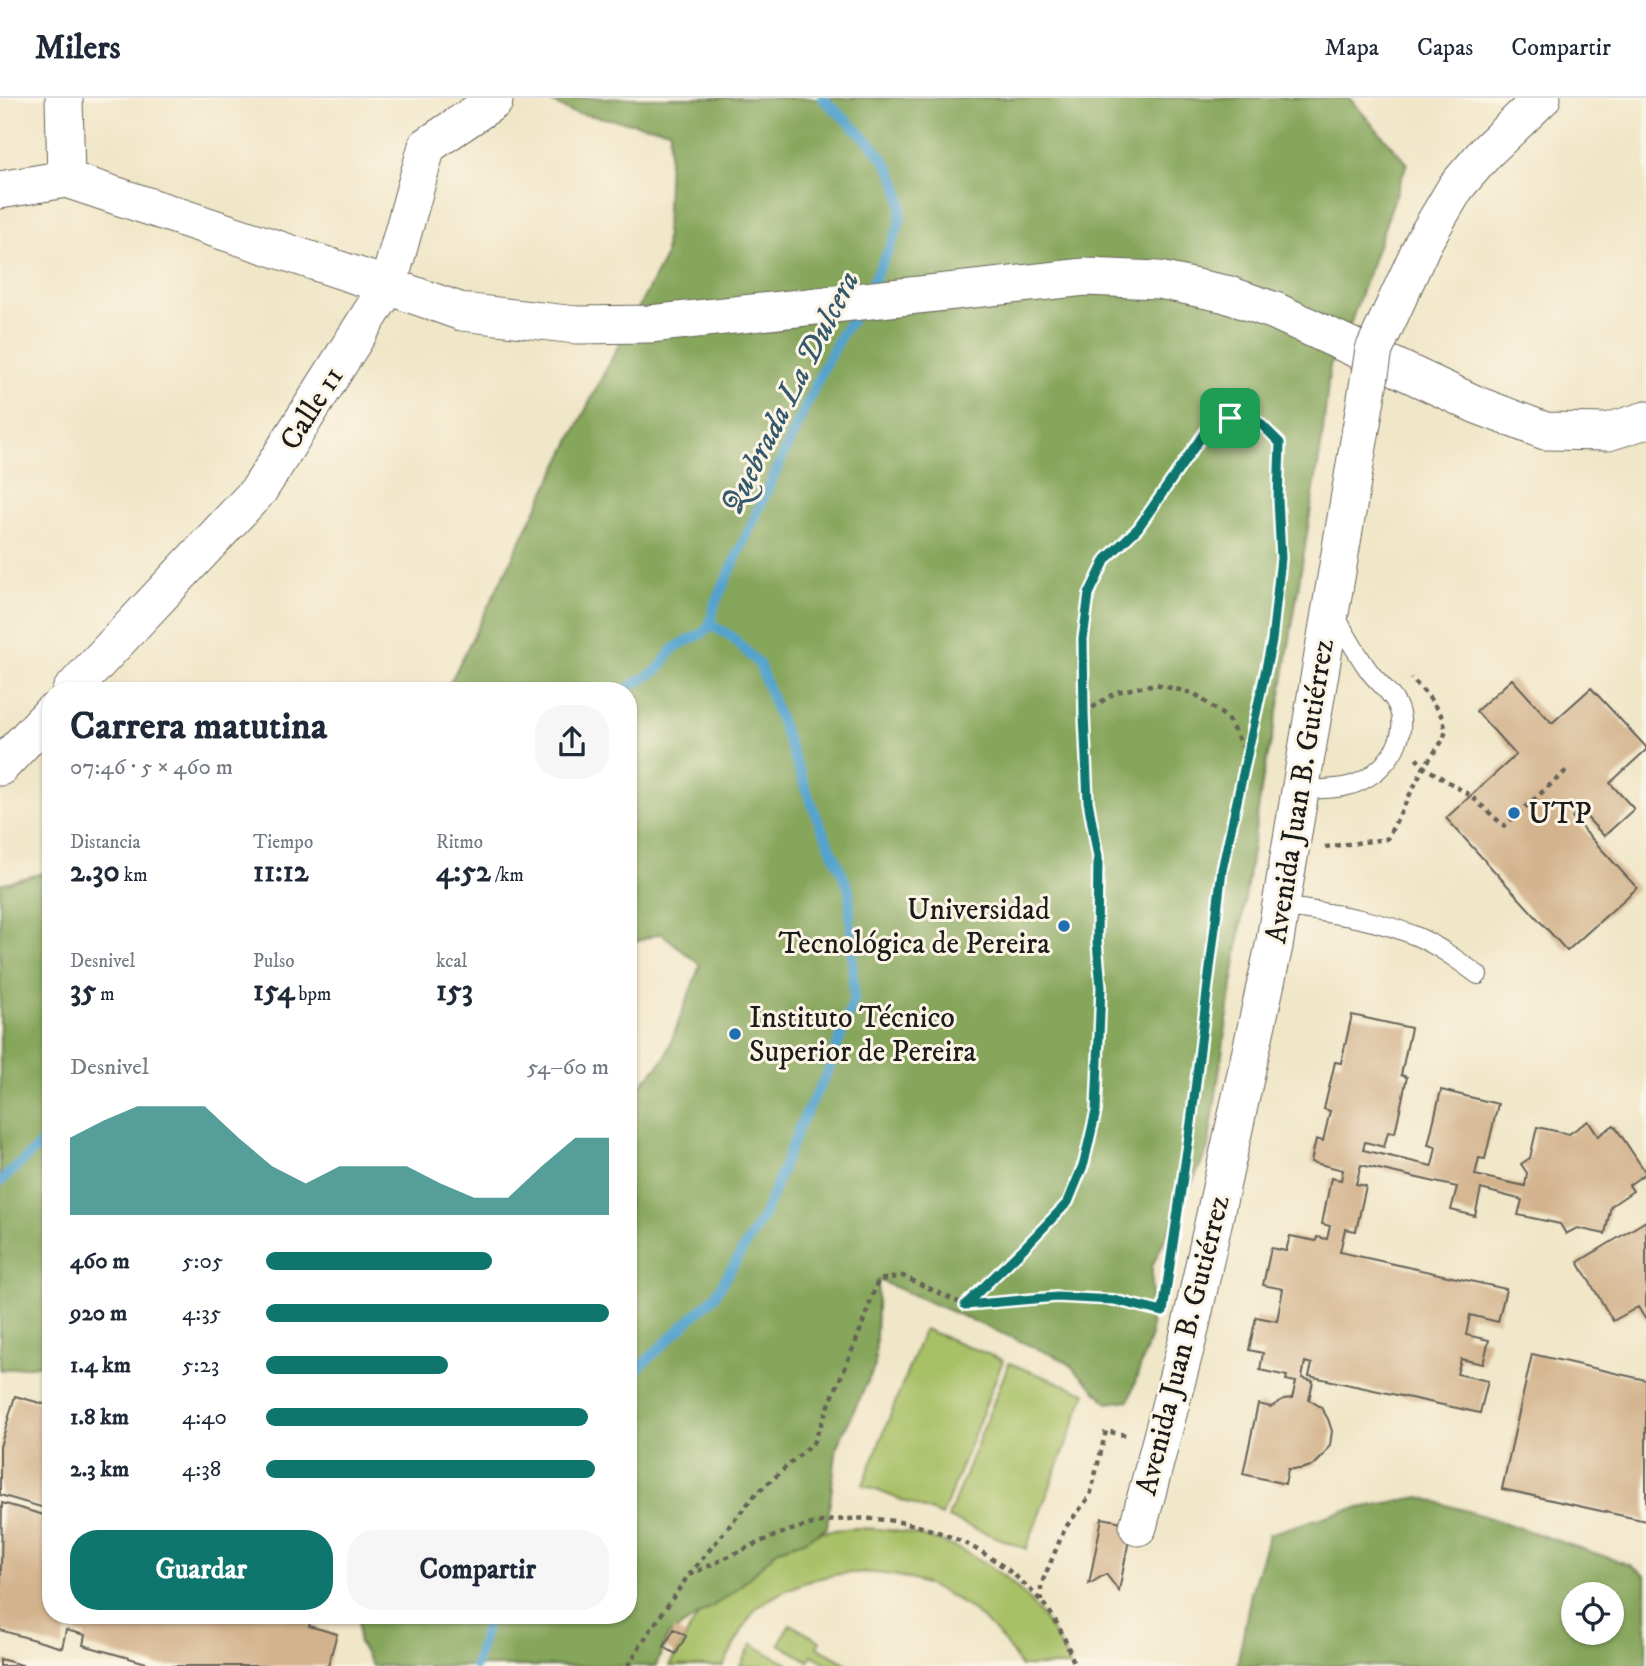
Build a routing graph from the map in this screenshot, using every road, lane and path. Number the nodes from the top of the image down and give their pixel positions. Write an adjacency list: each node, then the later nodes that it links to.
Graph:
1 (64, 98): 4 (street)
2 (494, 98): 6 (street, Calle 11)
3 (1542, 98): 8 (street, Avenida Juan B. Gutiérrez, bridge)
4 (66, 179): 5 (street); 6 (street)
5 (0, 190)
6 (388, 286): 7 (street); 10 (street, Calle 11)
7 (1646, 420)
8 (1329, 606): 13 (lane); 18 (street, Avenida Juan B. Gutiérrez)
9 (1405, 671): 16 (path)
10 (79, 682)
11 (1084, 714): 14 (path); 14 (path); 24 (path)
12 (42, 723): 15 (street)
13 (1400, 739): 16 (path); 18 (lane)
14 (1246, 753): 22 (path)
15 (0, 767)
16 (1424, 767): 17 (path); 19 (path)
17 (1567, 770)
18 (1299, 790): 19 (street, Avenida Juan B. Gutiérrez)
19 (1289, 852): 20 (street, Avenida Juan B. Gutiérrez)
20 (1281, 906): 21 (lane); 26 (street, Avenida Juan B. Gutiérrez)
21 (1478, 975)
22 (1178, 1215)
23 (1165, 1298): 24 (path)
24 (965, 1305): 27 (path)
25 (1140, 1438): 28 (path)
26 (1138, 1527)
27 (688, 1576): 28 (path); 29 (path)
28 (1041, 1601): 30 (path)
29 (628, 1666)
30 (1074, 1666)

